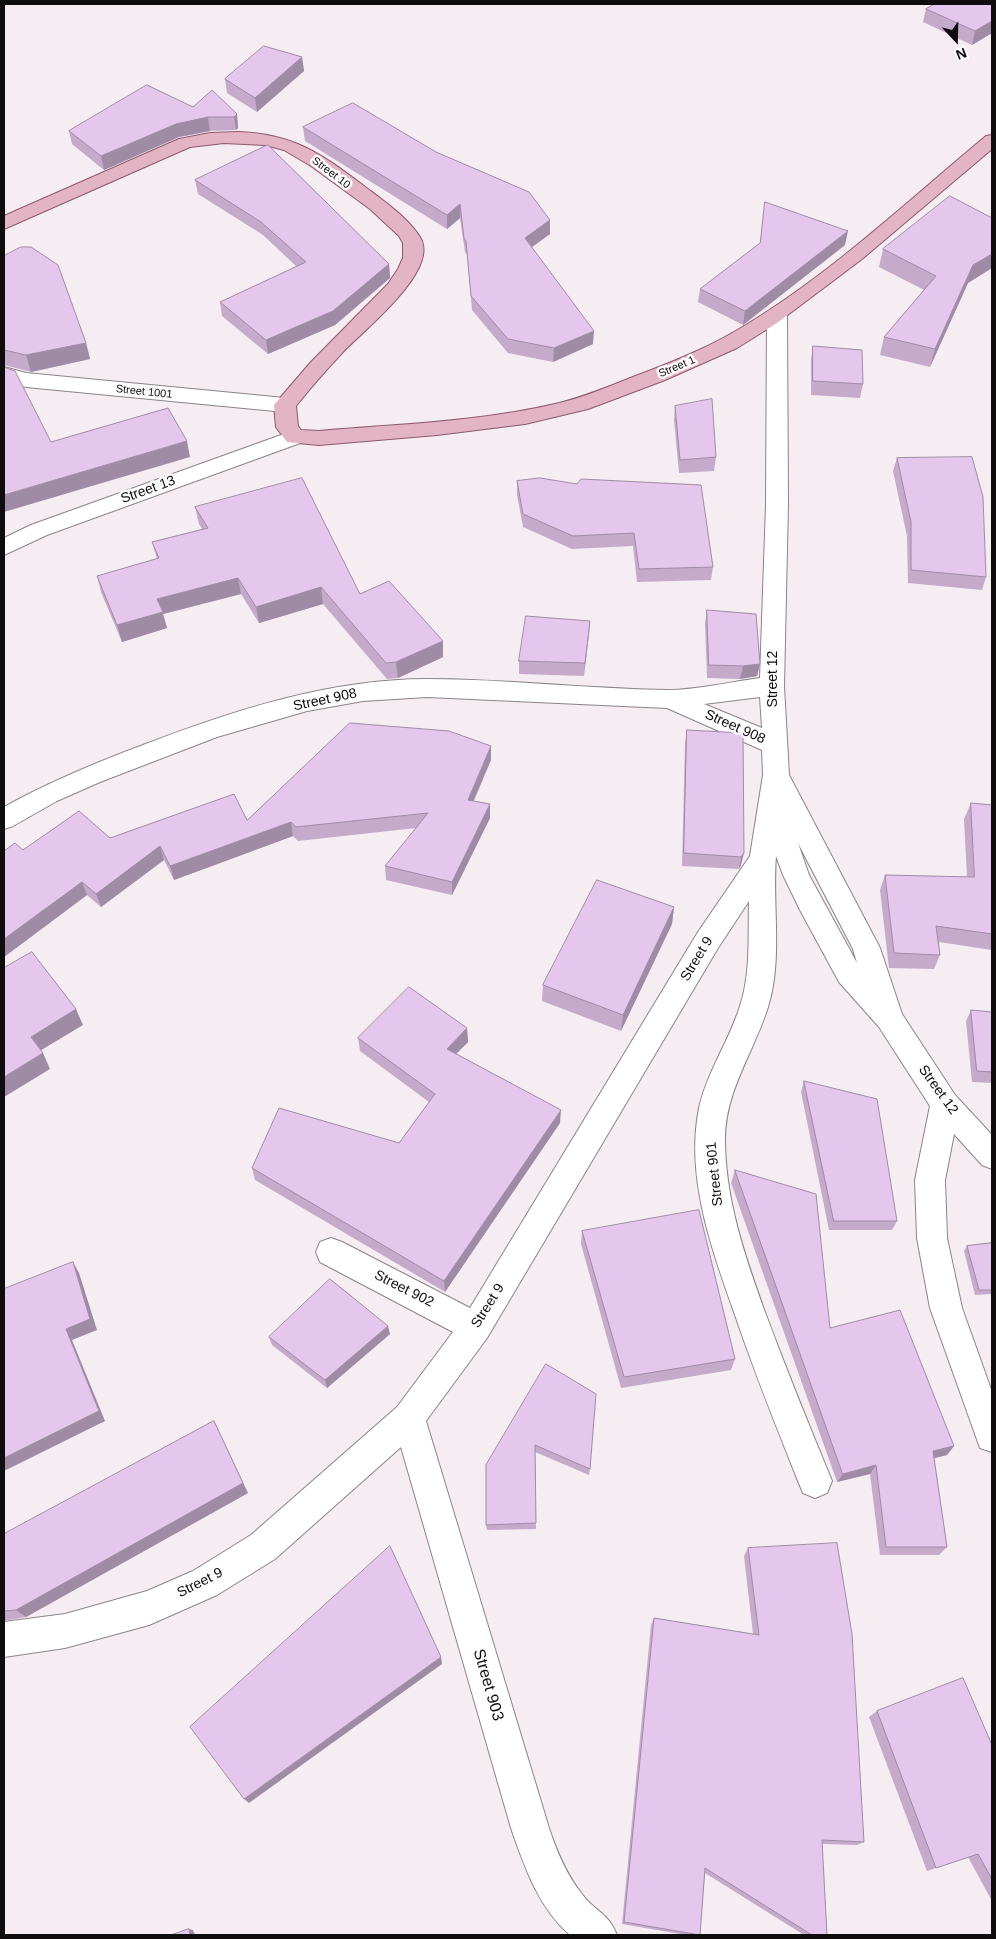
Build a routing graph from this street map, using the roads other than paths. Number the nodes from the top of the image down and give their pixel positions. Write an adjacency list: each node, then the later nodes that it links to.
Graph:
1 (992, 140): 3 (main road, Street 1)
2 (4, 223): 5 (main road, Street 10)
3 (777, 314): 6 (main road, Street 1); 8 (street, Street 12)
4 (4, 374): 5 (street, Street 1001)
5 (285, 405): 6 (main road)
6 (295, 437): 7 (street, Street 13)
7 (4, 547)
8 (772, 686): 9 (street, Street 908); 10 (street, Street 12)
9 (669, 699): 10 (street, Street 908); 13 (street, Street 908)
10 (773, 744): 11 (street, Street 12)
11 (776, 775): 12 (street, Street 9); 15 (street, Street 12)
12 (772, 806): 14 (street, Street 9); 15 (street, Street 12)
13 (4, 820)
14 (763, 858): 19 (street, Street 9); 22 (street, Street 901)
15 (889, 1019): 16 (street, Street 12)
16 (945, 1104): 17 (street, Street 12); 21 (street)
17 (992, 1156)
18 (332, 1252): 19 (street, Street 902)
19 (476, 1327): 20 (street, Street 9)
20 (409, 1418): 23 (street, Street 9); 24 (street, Street 903)
21 (992, 1436)
22 (815, 1481)
23 (4, 1639)
24 (598, 1935)

